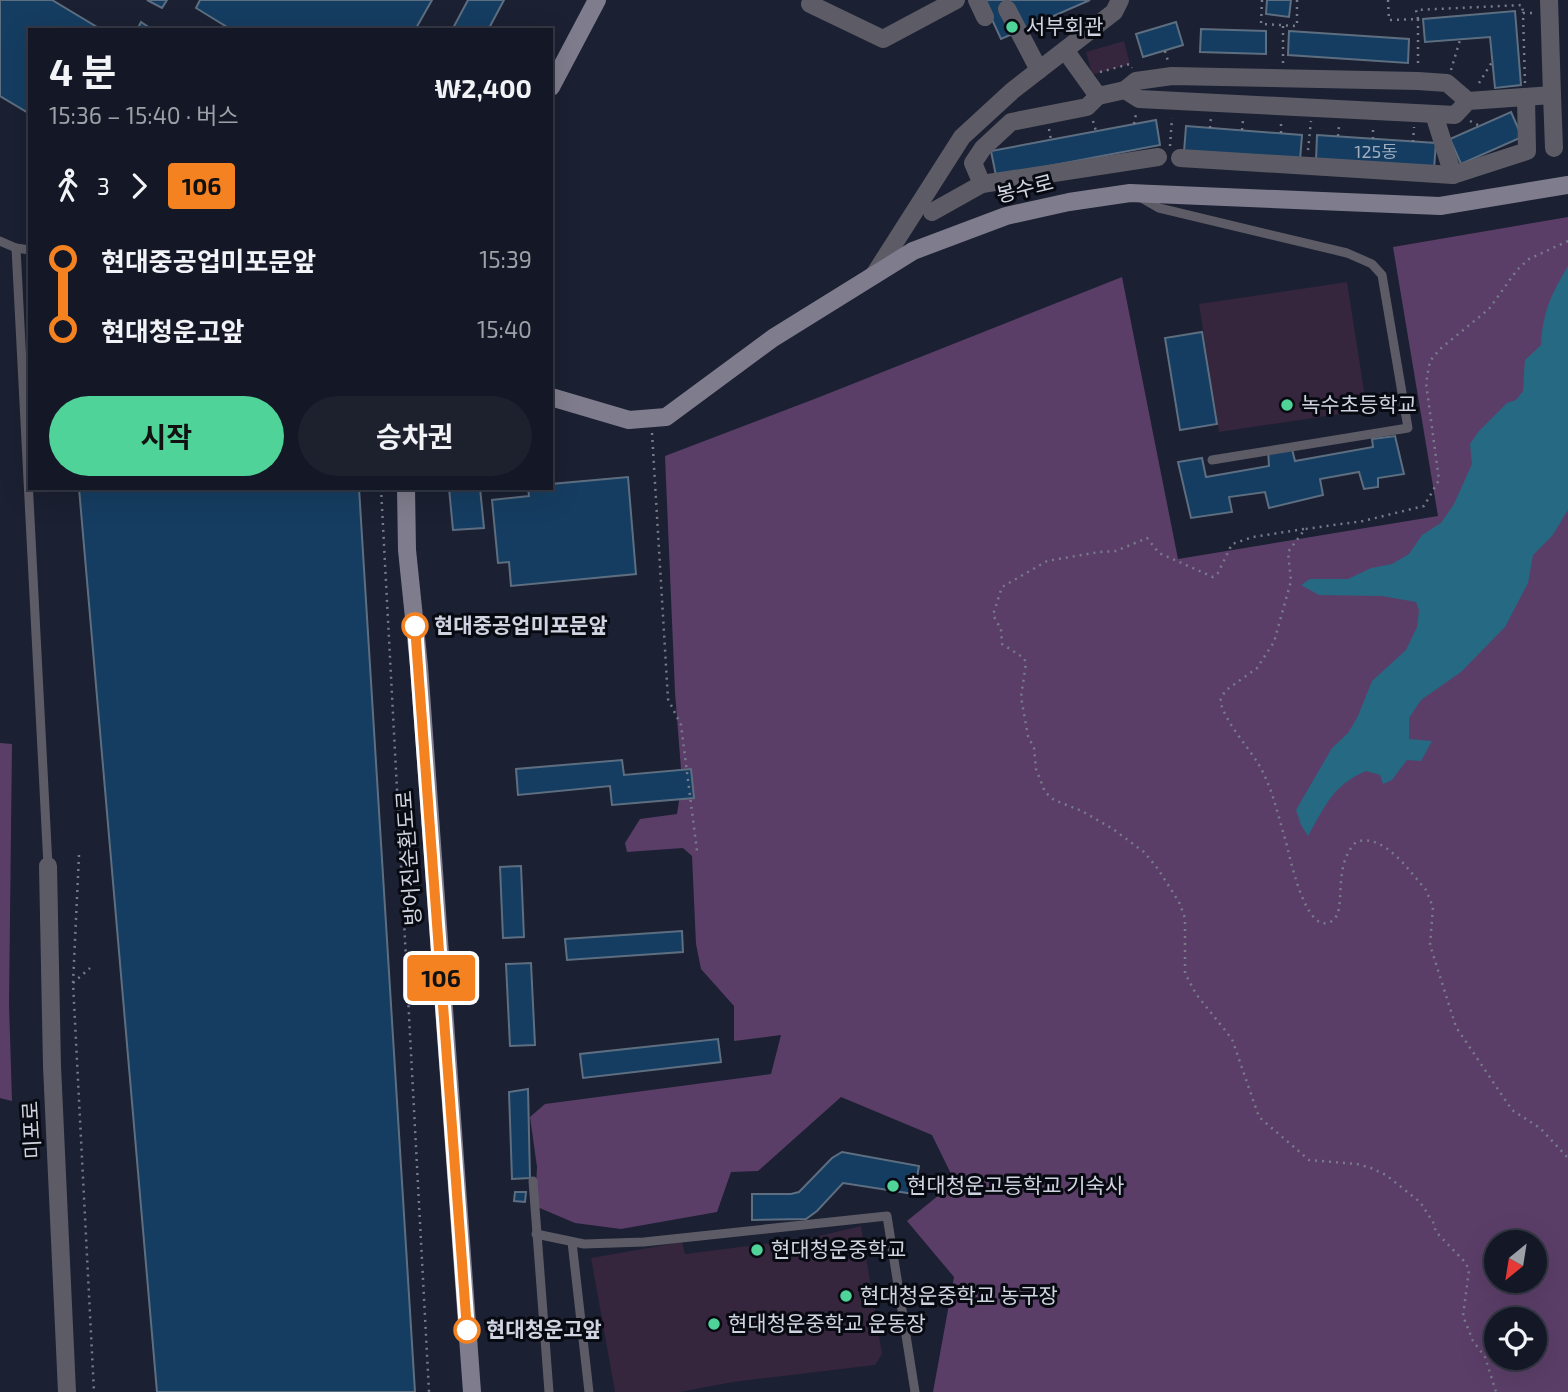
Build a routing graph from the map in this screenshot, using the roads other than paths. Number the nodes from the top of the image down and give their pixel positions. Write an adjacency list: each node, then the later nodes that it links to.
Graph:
1 (597, 0): 11 (main road)
2 (813, 0): 3 (street)
3 (956, 0)
4 (977, 0): 8 (street)
5 (1121, 0): 9 (street)
6 (1549, 6): 13 (street)
7 (1007, 9): 10 (street)
8 (985, 17)
9 (1065, 50): 10 (street); 14 (street)
10 (1039, 70): 27 (street)
11 (553, 83)
12 (1125, 90): 14 (street); 16 (street); 17 (street)
13 (1552, 95): 15 (street); 18 (street)
14 (1098, 96): 20 (street)
15 (1526, 97): 16 (street); 19 (street)
16 (1468, 101): 17 (street)
17 (1434, 114): 19 (street)
18 (1554, 148)
19 (1454, 175): 20 (street)
20 (982, 184): 23 (street)
21 (1568, 185): 22 (main road, 봉수로)
22 (1130, 192): 27 (main road, 봉수로); 29 (lane)
23 (932, 212)
24 (0, 241): 25 (lane)
25 (16, 248): 26 (lane); 30 (lane)
26 (28, 250)
27 (874, 275): 28 (main road, 봉수로)
28 (553, 398)
29 (1212, 460)
30 (28, 480)
31 (29, 490): 33 (lane)
32 (406, 490): 38 (main road, 방어진순환도로)
33 (48, 866): 37 (street, 미포로)
34 (533, 1181): 35 (lane)
35 (536, 1234): 36 (lane); 39 (lane)
36 (572, 1242): 40 (lane); 41 (lane)
37 (68, 1392)
38 (472, 1392)
39 (549, 1392)
40 (590, 1392)
41 (915, 1392)

